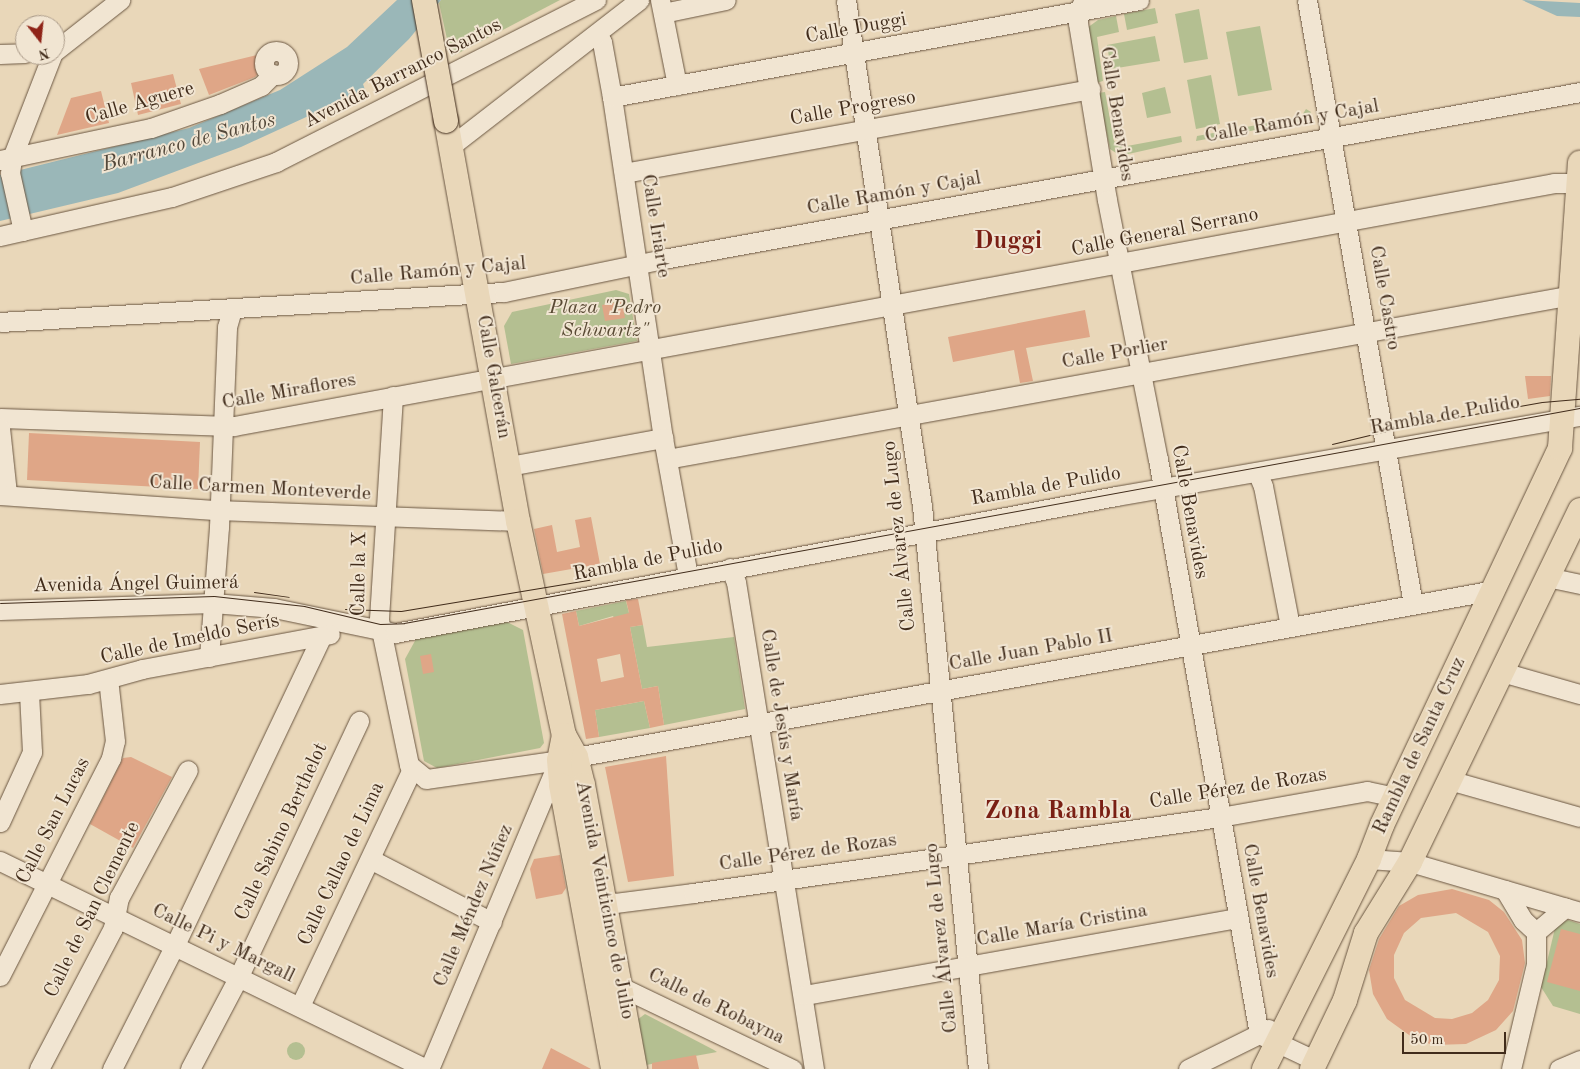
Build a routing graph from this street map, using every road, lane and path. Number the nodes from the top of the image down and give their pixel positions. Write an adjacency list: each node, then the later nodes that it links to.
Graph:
1 (120, 0): 12 (street)
2 (424, 0): 24 (main road, Calle Galcerán, bridge)
3 (596, 0): 31 (street, Avenida Barranco Santos)
4 (639, 0): 11 (street)
5 (726, 0): 9 (street)
6 (846, 0): 13 (street, Calle Álvarez de Lugo)
7 (1139, 0): 10 (street, Calle Duggi)
8 (1307, 0): 23 (street, Calle Castro)
9 (661, 6): 18 (street)
10 (1071, 6): 13 (street, Calle Duggi); 19 (street, Calle Benavides)
11 (596, 34): 21 (street, Calle Iriarte); 24 (street)
12 (65, 42)
13 (854, 52): 18 (street, Calle Duggi); 22 (street, Calle Álvarez de Lugo)
14 (15, 53): 15 (street)
15 (0, 54)
16 (44, 65): 25 (street)
17 (273, 74): 25 (street, Calle Aguere)
18 (677, 85): 21 (street, Calle Duggi)
19 (1090, 89): 22 (street, Calle Progreso); 28 (street, Calle Benavides)
20 (1580, 92): 23 (street, Calle Ramón y Cajal)
21 (612, 97): 26 (street, Calle Iriarte)
22 (865, 129): 26 (street, Calle Progreso); 29 (street, Calle Álvarez de Lugo)
23 (1331, 138): 28 (street, Calle Ramón y Cajal); 30 (street, Calle Castro)
24 (450, 146): 36 (main road, Calle Galcerán)
25 (6, 159): 31 (street)
26 (624, 173): 33 (street, Calle Iriarte)
27 (1579, 173): 30 (street, Calle General Serrano); 35 (main road, Rambla de Santa Cruz)
28 (1106, 178): 29 (street, Calle Ramón y Cajal); 34 (street, Calle Benavides)
29 (879, 220): 33 (street, Calle Ramón y Cajal); 37 (street, Calle Álvarez de Lugo)
30 (1347, 222): 34 (street, Calle General Serrano); 40 (street, Calle Castro)
31 (23, 231): 32 (street, Avenida Barranco Santos)
32 (0, 236)
33 (639, 264): 36 (street, Calle Ramón y Cajal); 41 (street, Calle Iriarte)
34 (1121, 264): 37 (street, Calle General Serrano); 42 (street, Calle Benavides)
35 (1572, 294): 40 (street, Calle Porlier); 46 (main road, Rambla de Santa Cruz)
36 (478, 295): 38 (street, Calle Ramón y Cajal); 43 (main road, Calle Galcerán)
37 (892, 306): 41 (street, Calle General Serrano); 45 (street, Calle Álvarez de Lugo)
38 (232, 310): 39 (street, Calle Ramón y Cajal); 49 (street)
39 (0, 322)
40 (1367, 331): 42 (street, Calle Porlier); 51 (street, Calle Castro)
41 (652, 351): 43 (street, Calle General Serrano); 50 (street, Calle Iriarte)
42 (1142, 372): 45 (street, Calle Porlier); 55 (street, Calle Benavides)
43 (493, 378): 44 (street, Calle Miraflores); 53 (main road, Calle Galcerán)
44 (393, 396): 49 (street, Calle Miraflores); 59 (street, Calle la X)
45 (908, 414): 52 (street, Calle Porlier); 61 (street, Calle Álvarez de Lugo)
46 (1572, 417): 51 (street, Rambla de Pulido); 66 (main road, Rambla de Santa Cruz)
47 (0, 418): 49 (street, Calle Miraflores)
48 (0, 428): 56 (street)
49 (222, 428): 57 (street)
50 (663, 438): 52 (street, Calle Iriarte); 53 (street)
51 (1387, 450): 54 (street, Rambla de Pulido); 68 (street, Calle Castro)
52 (667, 459): 63 (street, Calle Iriarte)
53 (508, 466): 60 (main road, Calle Galcerán)
54 (1257, 472): 55 (street, Rambla de Pulido); 71 (street)
55 (1162, 490): 61 (street, Rambla de Pulido); 74 (street, Calle Benavides)
56 (3, 494): 57 (street, Calle Carmen Monteverde)
57 (216, 510): 59 (street, Calle Carmen Monteverde); 67 (street)
58 (1580, 510): 64 (main road, Rambla de Santa Cruz)
59 (384, 518): 60 (street, Calle Carmen Monteverde); 73 (street, Calle la X)
60 (518, 521): 69 (main road, Calle Galcerán)
61 (924, 534): 62 (street, Rambla de Pulido); 78 (street, Calle Álvarez de Lugo)
62 (730, 568): 63 (street, Rambla de Pulido); 83 (street, Calle de Jesús y María)
63 (688, 576): 69 (street, Rambla de Pulido)
64 (1547, 577): 65 (street); 76 (main road, Rambla de Santa Cruz)
65 (1580, 584)
66 (1494, 590): 68 (street, Calle Juan Pablo II); 88 (main road, Rambla de Santa Cruz)
67 (213, 603): 70 (street, Avenida Ángel Guimerá); 73 (street, Avenida Ángel Guimerá); 75 (street)
68 (1413, 604): 71 (street, Calle Juan Pablo II)
69 (538, 607): 73 (street, Avenida Ángel Guimerá); 84 (main road, Avenida Veinticinco de Julio)
70 (0, 610)
71 (1290, 626): 74 (street, Calle Juan Pablo II)
72 (322, 636): 73 (street, Calle de Imeldo Serís); 75 (street, Calle de Imeldo Serís); 107 (street)
73 (385, 638): 85 (street, Calle la X)
74 (1189, 644): 78 (street, Calle Juan Pablo II); 89 (street, Calle Benavides)
75 (208, 657): 77 (street, Calle de Imeldo Serís)
76 (1502, 672): 81 (street); 87 (main road, Rambla de Santa Cruz)
77 (108, 679): 79 (street, Calle de Imeldo Serís); 98 (street, Calle San Lucas)
78 (939, 690): 83 (street, Calle Juan Pablo II); 92 (street, Calle Álvarez de Lugo)
79 (29, 693): 80 (street, Calle de Imeldo Serís); 91 (street)
80 (0, 694)
81 (1580, 694)
82 (359, 721): 110 (street, Calle Sabino Berthelot)
83 (757, 724): 84 (street, Calle Juan Pablo II); 97 (street, Calle de Jesús y María)
84 (559, 760): 85 (street, Calle Juan Pablo II); 100 (main road, Avenida Veinticinco de Julio); 105 (street, Calle Méndez Núñez)
85 (412, 769): 93 (street, Calle Callao de Lima)
86 (188, 770): 103 (street, Calle de San Clemente)
87 (1449, 780): 90 (street); 96 (main road, Rambla de Santa Cruz)
88 (1395, 797): 89 (street, Calle Pérez de Rozas); 94 (main road, Rambla de Santa Cruz)
89 (1220, 817): 92 (street, Calle Pérez de Rozas); 104 (street, Calle Benavides)
90 (1580, 817)
91 (0, 822)
92 (956, 854): 97 (street, Calle Pérez de Rozas); 108 (street, Calle Álvarez de Lugo)
93 (370, 859): 105 (street); 114 (street, Calle Callao de Lima)
94 (1369, 860): 96 (street); 102 (main road, Rambla de Santa Cruz)
95 (0, 861): 98 (street, Calle Pi y Margall)
96 (1410, 862): 99 (street); 111 (main road, Rambla de Santa Cruz)
97 (784, 879): 100 (street, Calle Pérez de Rozas); 113 (street, Calle de Jesús y María)
98 (48, 884): 103 (street, Calle Pi y Margall); 109 (street, Calle San Lucas)
99 (1505, 890): 101 (street); 106 (street)
100 (593, 902): 112 (main road, Avenida Veinticinco de Julio); 116 (main road, Avenida Veinticinco de Julio)
101 (1573, 910): 106 (street)
102 (1342, 913): 111 (main road); 115 (main road, Rambla de Santa Cruz)
103 (116, 917): 107 (street, Calle Pi y Margall); 118 (street, Calle de San Clemente)
104 (1238, 918): 108 (street, Calle María Cristina); 115 (street, Calle Benavides)
105 (492, 922): 121 (street, Calle Méndez Núñez)
106 (1536, 932): 128 (street)
107 (175, 945): 110 (street, Calle Pi y Margall); 119 (street)
108 (968, 966): 113 (street, Calle María Cristina); 125 (street, Calle Álvarez de Lugo)
109 (0, 976)
110 (239, 976): 114 (street, Calle Pi y Margall); 120 (street, Calle Sabino Berthelot)
111 (1352, 976): 117 (main road, Rambla de Santa Cruz)
112 (621, 986): 122 (main road, Avenida Veinticinco de Julio); 123 (street, Calle de Robayna)
113 (805, 994): 124 (street, Calle de Jesús y María)
114 (300, 1006): 121 (street, Calle Pi y Margall)
115 (1268, 1038): 117 (street); 126 (street); 127 (main road, Rambla de Santa Cruz)
116 (608, 1063)
117 (1314, 1065)
118 (39, 1069)
119 (112, 1069)
120 (190, 1069)
121 (428, 1069)
122 (635, 1069)
123 (792, 1069)
124 (814, 1069)
125 (978, 1069)
126 (1188, 1069)
127 (1264, 1069)
128 (1512, 1069)

